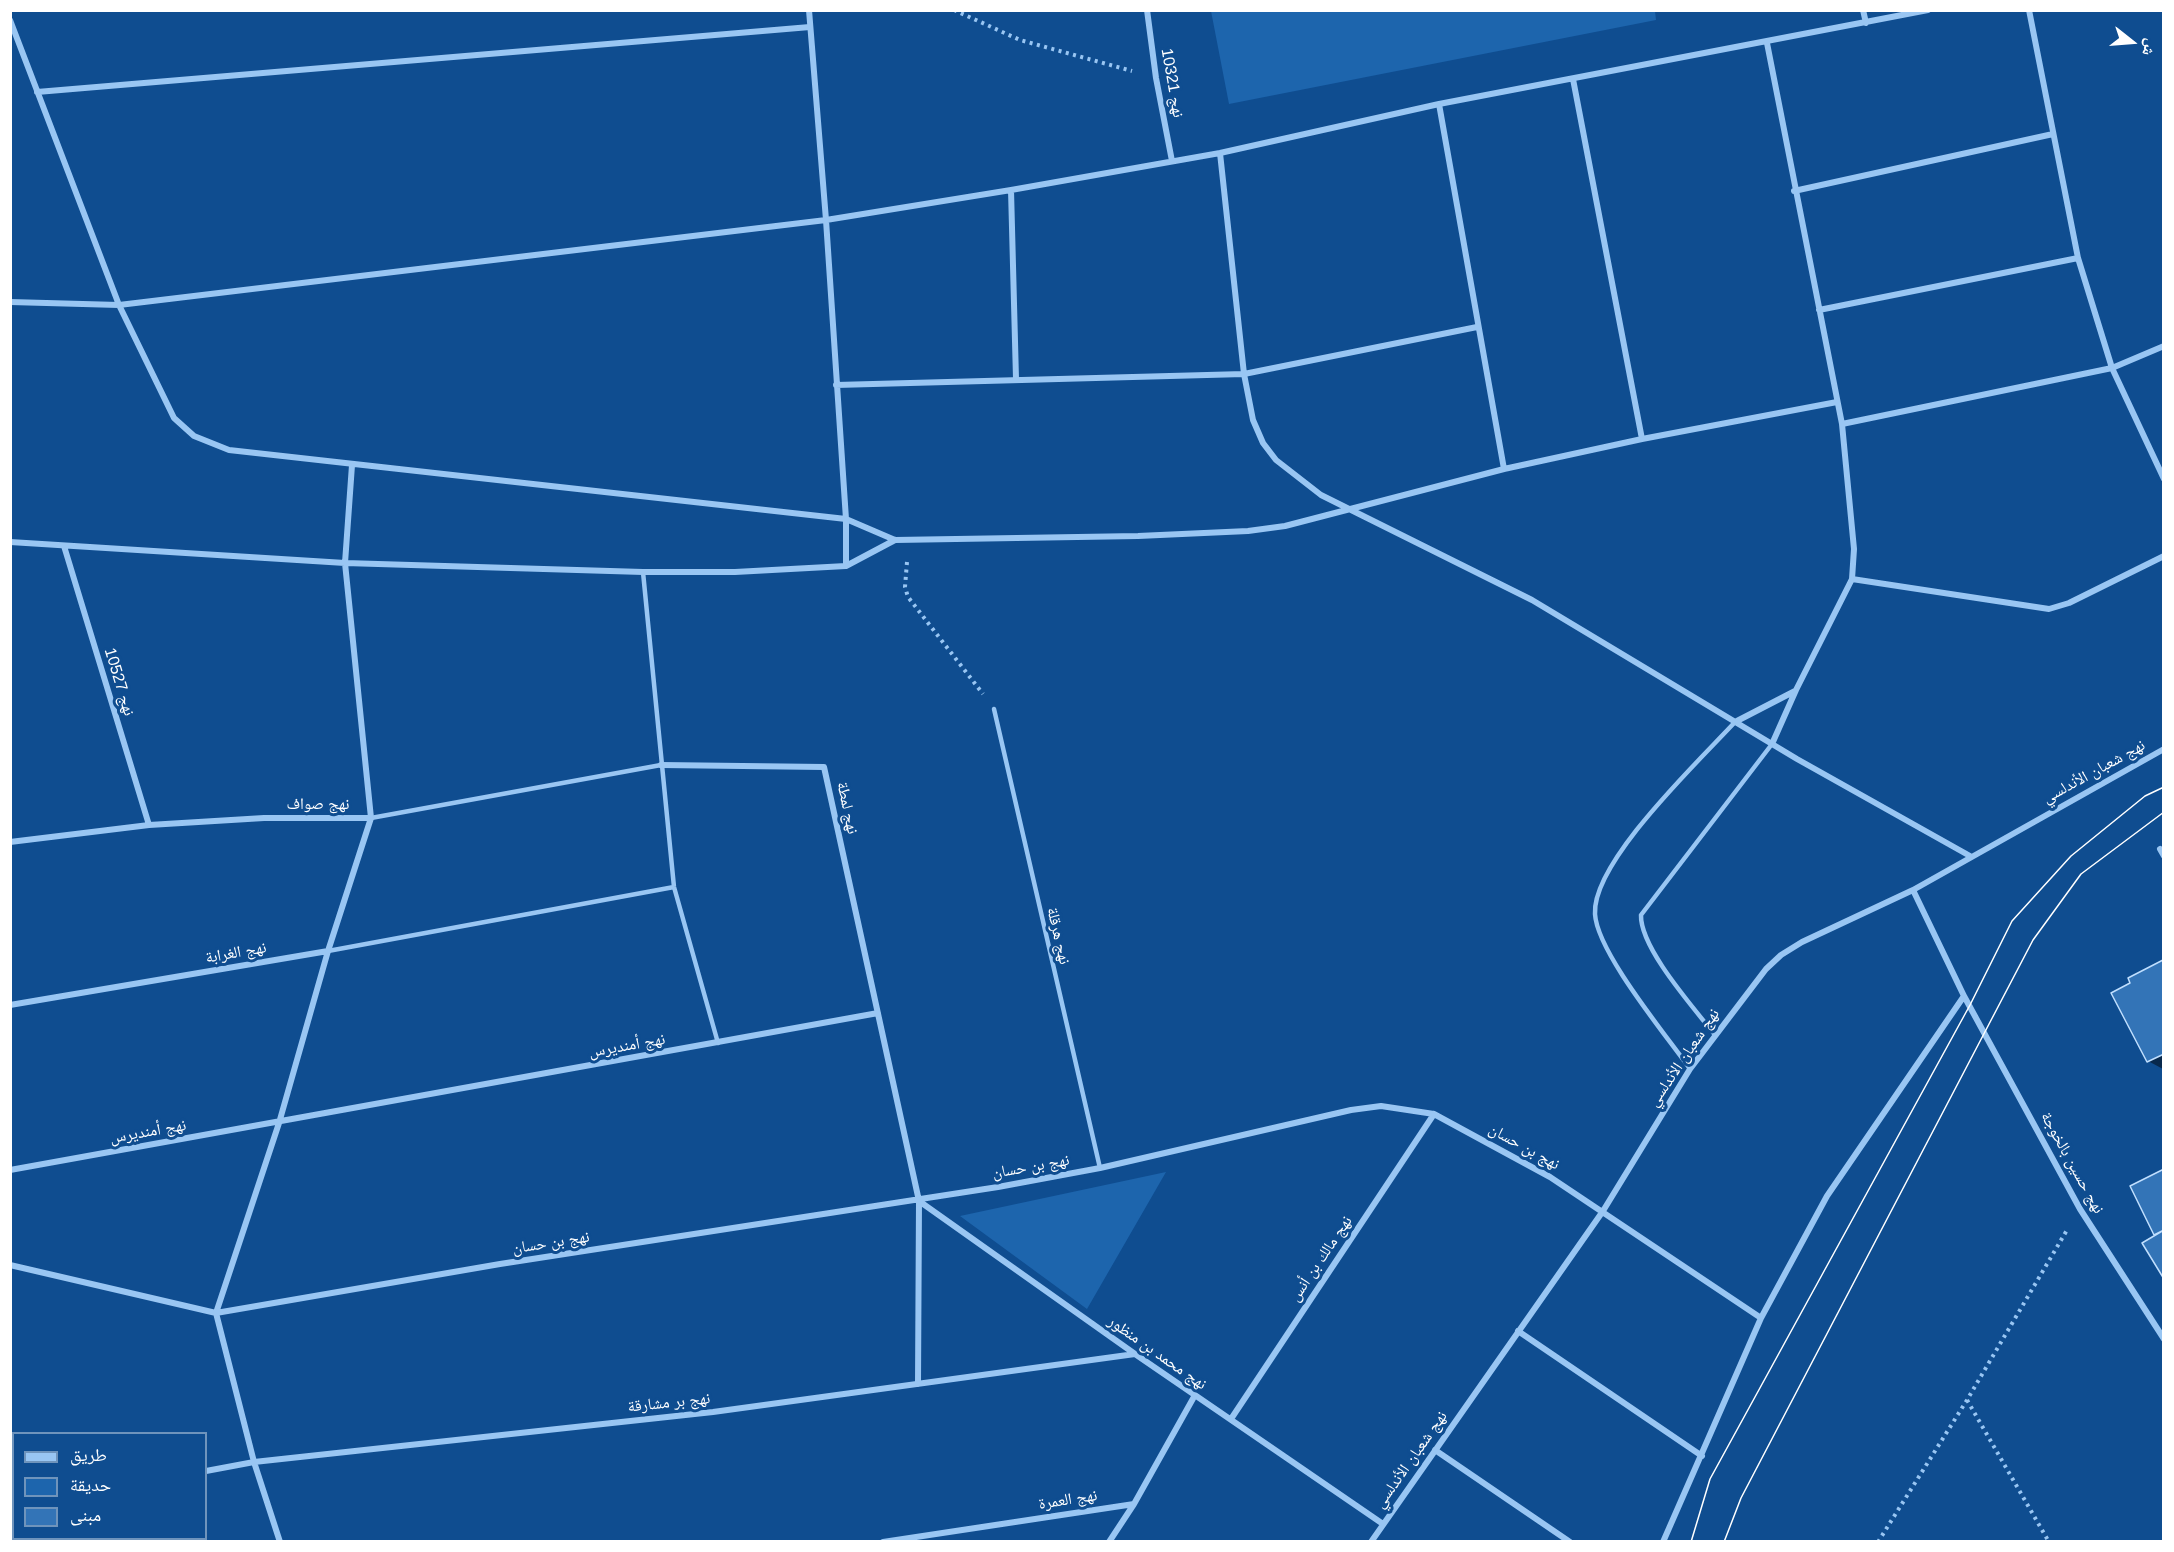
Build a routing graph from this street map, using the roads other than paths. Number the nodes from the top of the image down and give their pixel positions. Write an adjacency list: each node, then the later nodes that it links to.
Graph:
1 (809, 10): 8 (street)
2 (1147, 10): 15 (street, نهج 10321)
3 (1863, 10): 7 (street)
4 (1928, 10): 7 (street)
5 (2029, 10): 13 (street)
6 (10, 20): 11 (street)
7 (1866, 23): 9 (street)
8 (810, 27): 11 (street); 18 (street)
9 (1767, 43): 10 (street); 17 (street)
10 (1573, 80): 12 (street); 31 (street)
11 (37, 92): 21 (street)
12 (1438, 104): 14 (street); 23 (street)
13 (2053, 134): 17 (street); 19 (street)
14 (1220, 153): 15 (street); 26 (street)
15 (1172, 161): 16 (street)
16 (1011, 190): 18 (street); 27 (street)
17 (1794, 191): 22 (street)
18 (826, 220): 21 (street); 28 (street)
19 (2078, 258): 22 (street); 25 (street)
20 (10, 302): 21 (street)
21 (119, 305): 32 (street)
22 (1819, 310): 29 (street)
23 (1477, 327): 26 (street); 33 (street)
24 (2163, 346): 25 (street)
25 (2112, 368): 30 (street); 34 (street)
26 (1244, 374): 27 (street); 35 (street)
27 (1016, 379): 28 (street)
28 (836, 385): 36 (street)
29 (1837, 402): 30 (street); 31 (street)
30 (1842, 424): 44 (street)
31 (1642, 439): 33 (street)
32 (352, 465): 36 (street); 41 (street, نهج صواف)
33 (1504, 469): 35 (street)
34 (2163, 479)
35 (1347, 508): 37 (street); 47 (street)
36 (846, 519): 37 (street); 42 (street)
37 (895, 540): 42 (street)
38 (10, 542): 39 (street)
39 (64, 546): 41 (street); 52 (street, نهج 10527)
40 (2163, 556): 44 (street)
41 (345, 563): 43 (street); 51 (street, نهج صواف)
42 (846, 566): 43 (street)
43 (643, 572): 50 (lane)
44 (1852, 579): 45 (street)
45 (1796, 690): 47 (street); 48 (street)
46 (994, 709): 68 (lane, نهج هرقلة)
47 (1735, 722): 48 (street); 65 (lane)
48 (1772, 744): 55 (street); 63 (lane)
49 (2163, 749): 55 (street, نهج شعبان الأندلسي)
50 (661, 765): 51 (lane); 57 (lane); 62 (street, نهج لمطة)
51 (371, 818): 52 (street, نهج صواف); 59 (street)
52 (149, 825): 53 (street, نهج صواف)
53 (10, 842)
54 (2160, 849): 56 (street)
55 (1971, 856): 58 (street, نهج شعبان الأندلسي)
56 (2163, 856)
57 (674, 886): 59 (lane); 64 (lane)
58 (1913, 890): 60 (street, نهج حسين بالخوجة); 63 (street, نهج شعبان الأندلسي)
59 (328, 951): 61 (street, نهج الغرابة); 67 (street)
60 (1964, 996): 74 (street); 76 (street, نهج حسين بالخوجة)
61 (10, 1005)
62 (878, 1013): 64 (street, نهج أمنديرس); 70 (street)
63 (1715, 1035): 65 (street, نهج شعبان الأندلسي)
64 (718, 1043): 67 (street, نهج أمنديرس)
65 (1690, 1069): 71 (street, نهج شعبان الأندلسي)
66 (1434, 1114): 68 (street, نهج بن حسان); 71 (street, نهج بن حسان); 80 (street, نهج مالك بن أنس)
67 (279, 1123): 69 (street, نهج أمنديرس); 73 (street)
68 (1100, 1168): 70 (street, نهج بن حسان)
69 (10, 1170)
70 (919, 1201): 73 (street, نهج بن حسان); 77 (street, نهج محمد بن منظور); 78 (street)
71 (1603, 1211): 74 (street, نهج بن حسان); 75 (street, نهج شعبان الأندلسي)
72 (10, 1265): 73 (street, نهج بن حسان)
73 (216, 1313): 83 (street)
74 (1761, 1318): 82 (street)
75 (1518, 1331): 81 (street, نهج شعبان الأندلسي); 82 (street)
76 (2163, 1338)
77 (1135, 1354): 78 (street, نهج بر مشارقة); 79 (street, نهج محمد بن منظور)
78 (918, 1384): 83 (street, نهج بر مشارقة)
79 (1195, 1395): 80 (street, نهج محمد بن منظور); 85 (street)
80 (1231, 1419): 86 (street, نهج محمد بن منظور)
81 (1435, 1450): 86 (street, نهج شعبان الأندلسي); 91 (street)
82 (1702, 1456): 92 (street)
83 (254, 1462): 84 (street, نهج بر مشارقة); 87 (street)
84 (207, 1471)
85 (1134, 1504): 88 (street, نهج العمرة); 89 (street)
86 (1383, 1524): 90 (street, نهج شعبان الأندلسي)
87 (280, 1542)
88 (882, 1542)
89 (1109, 1542)
90 (1371, 1542)
91 (1570, 1542)
92 (1663, 1542)

